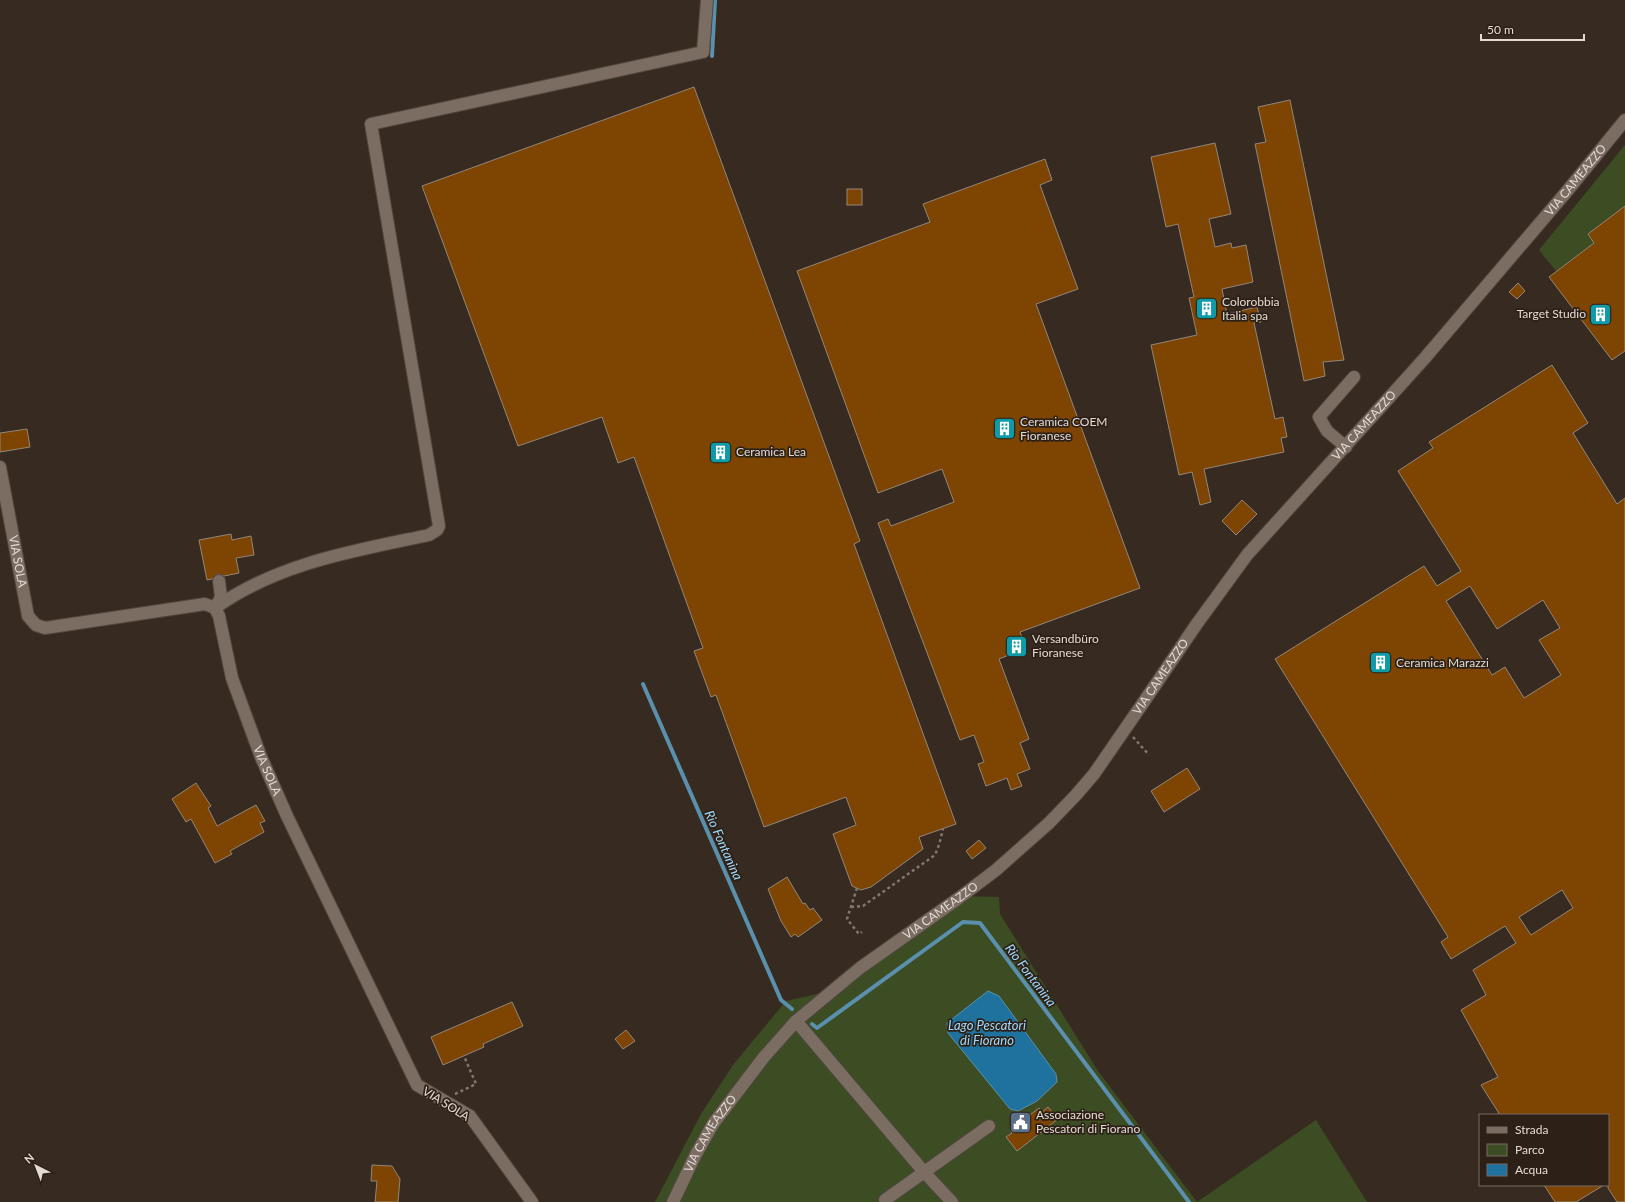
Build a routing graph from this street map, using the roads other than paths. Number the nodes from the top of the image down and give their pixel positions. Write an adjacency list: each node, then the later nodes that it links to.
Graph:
1 (707, 0): 7 (street)
2 (1625, 120): 4 (street, VIA CAMEAZZO)
3 (1354, 377): 4 (street)
4 (1346, 447): 8 (street, VIA CAMEAZZO)
5 (0, 467): 7 (street, VIA SOLA)
6 (219, 581): 7 (street)
7 (215, 608): 12 (street, VIA SOLA)
8 (796, 1021): 10 (street); 13 (street, VIA CAMEAZZO)
9 (989, 1126): 10 (street)
10 (924, 1172): 11 (street); 14 (street)
11 (885, 1200)
12 (532, 1202)
13 (673, 1202)
14 (952, 1202)

